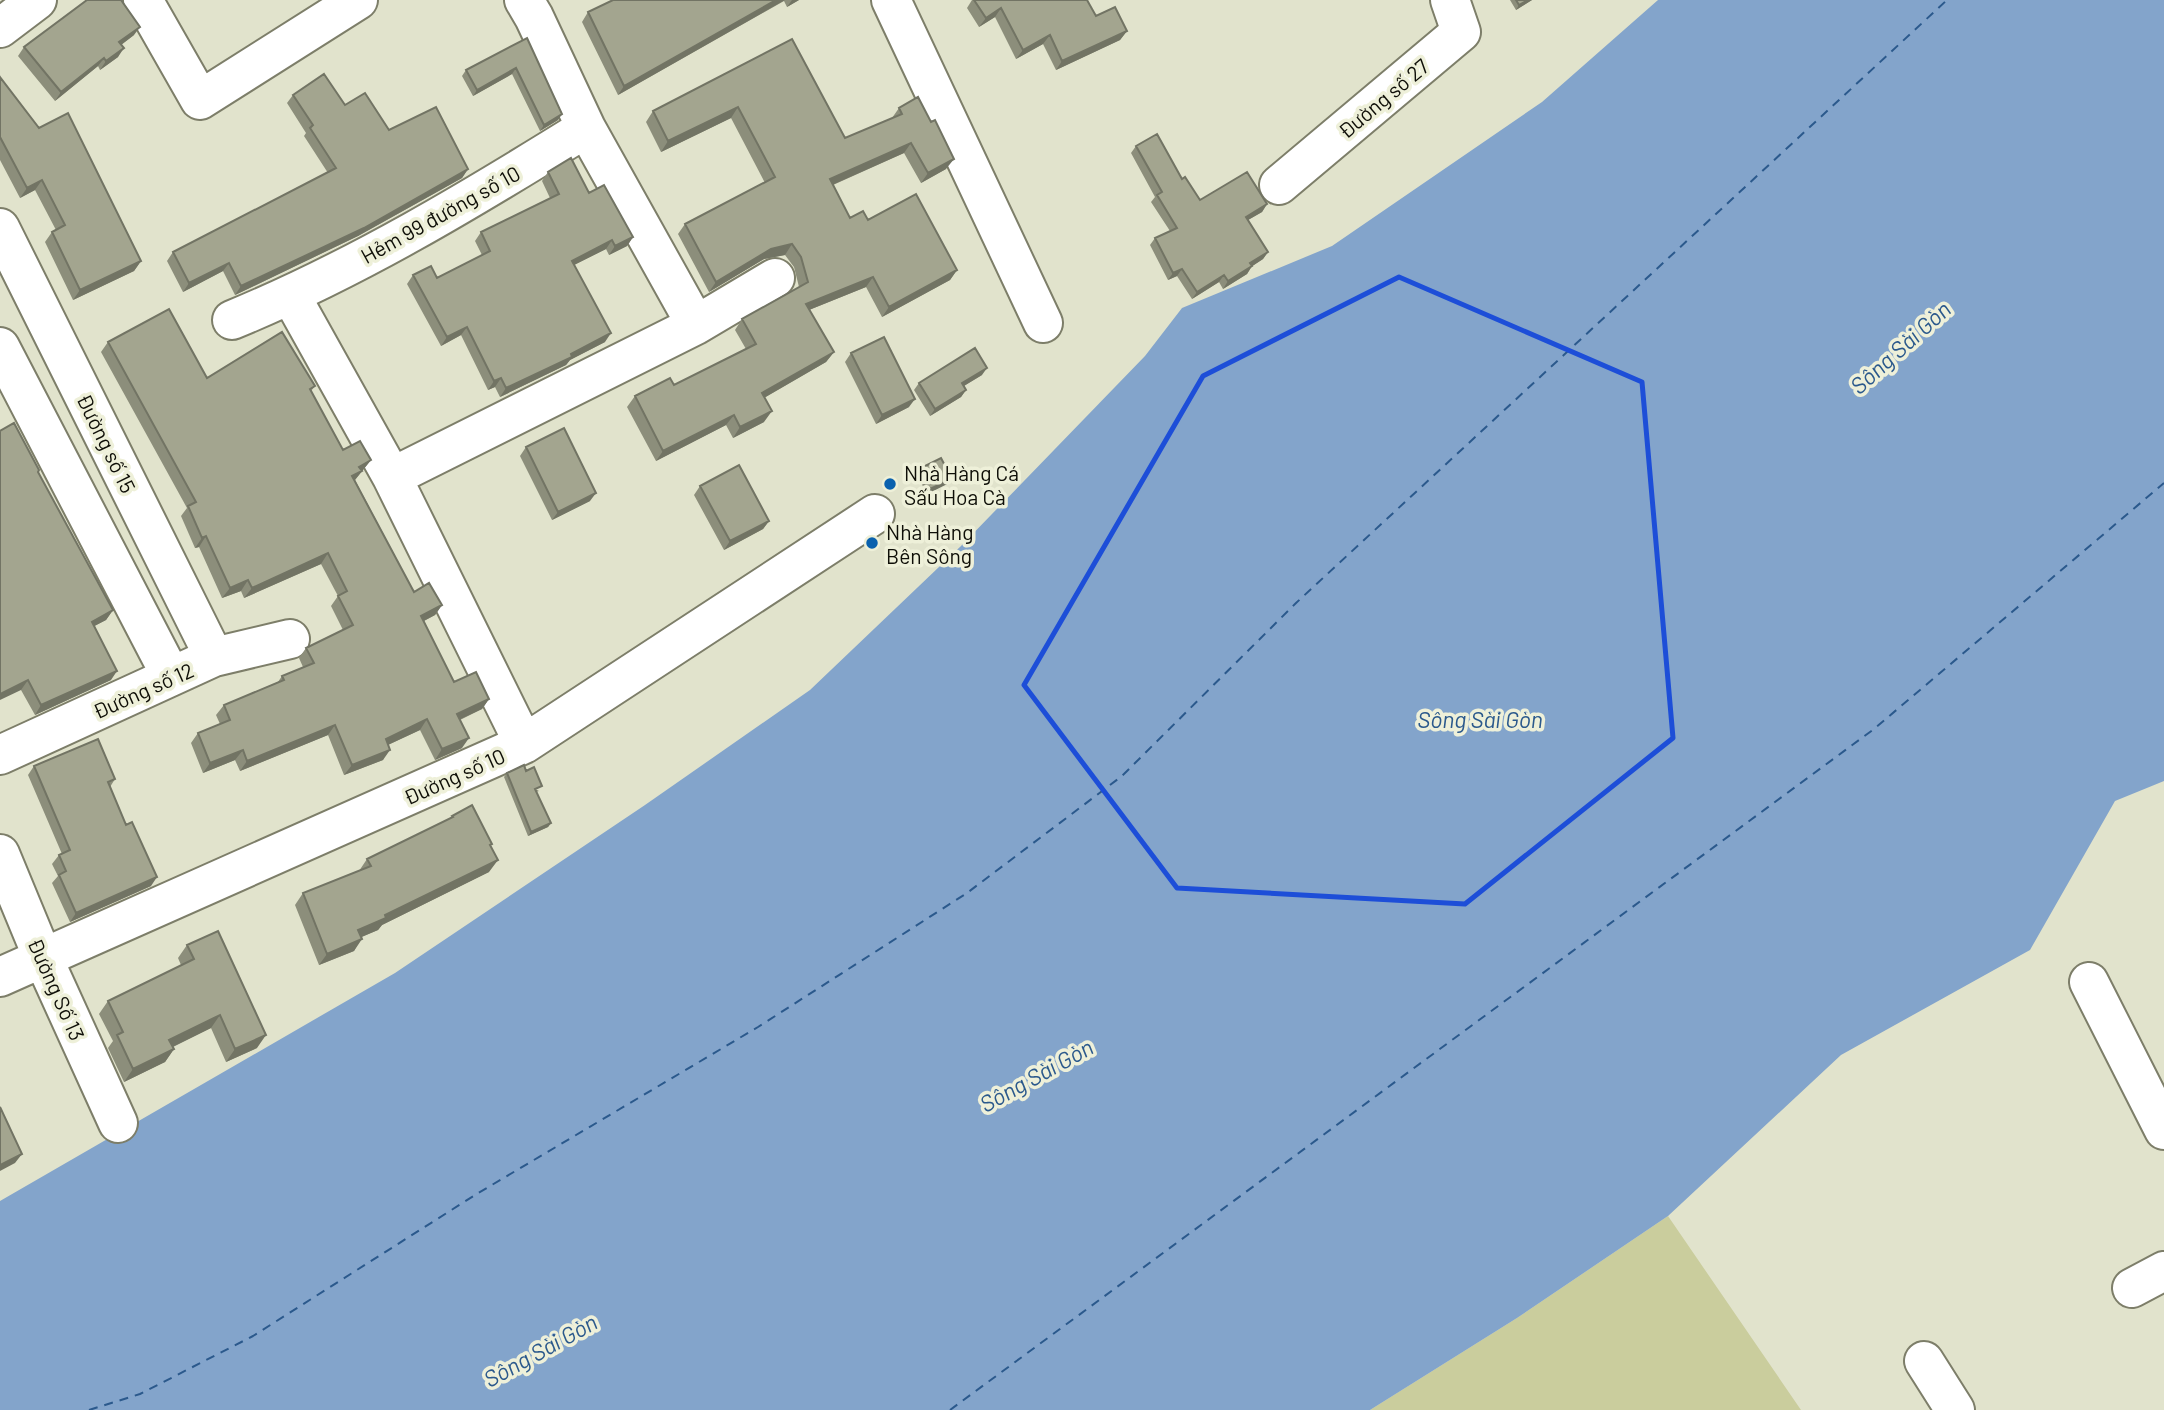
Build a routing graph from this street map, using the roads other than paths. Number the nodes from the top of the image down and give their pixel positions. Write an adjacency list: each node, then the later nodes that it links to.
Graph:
1 (37, 0): 7 (street)
2 (144, 0): 3 (street)
3 (358, 0)
4 (891, 0): 14 (street)
5 (531, 14): 8 (street)
6 (1455, 16): 9 (street, Đường số 27)
7 (0, 28)
8 (586, 128): 12 (street, Hẻm 99 đường số 10); 15 (street)
9 (1279, 185)
10 (0, 228): 16 (street, Đường số 15)
11 (775, 278): 15 (street)
12 (291, 296): 13 (street, Hẻm 99 đường số 10); 18 (street)
13 (232, 320)
14 (1043, 323)
15 (696, 326): 18 (street)
16 (56, 342): 17 (street); 19 (street, Đường số 15)
17 (3, 360): 20 (street)
18 (393, 477): 25 (street)
19 (130, 491): 20 (street); 23 (street, Đường số 15)
20 (84, 509): 24 (street)
21 (875, 514): 25 (street, Đường số 10)
22 (290, 639): 23 (street, Đường số 12)
23 (214, 657): 24 (street, Đường số 12)
24 (171, 677): 26 (street, Đường số 12)
25 (524, 744): 28 (street, Đường số 10)
26 (0, 755)
27 (0, 854): 28 (street, Đường Số 13)
28 (43, 958): 29 (street, Đường số 10); 31 (street, Đường Số 13)
29 (0, 977)
30 (2089, 982): 32 (street)
31 (118, 1124)
32 (2164, 1130)
33 (1924, 1361): 34 (street)
34 (1955, 1410)

